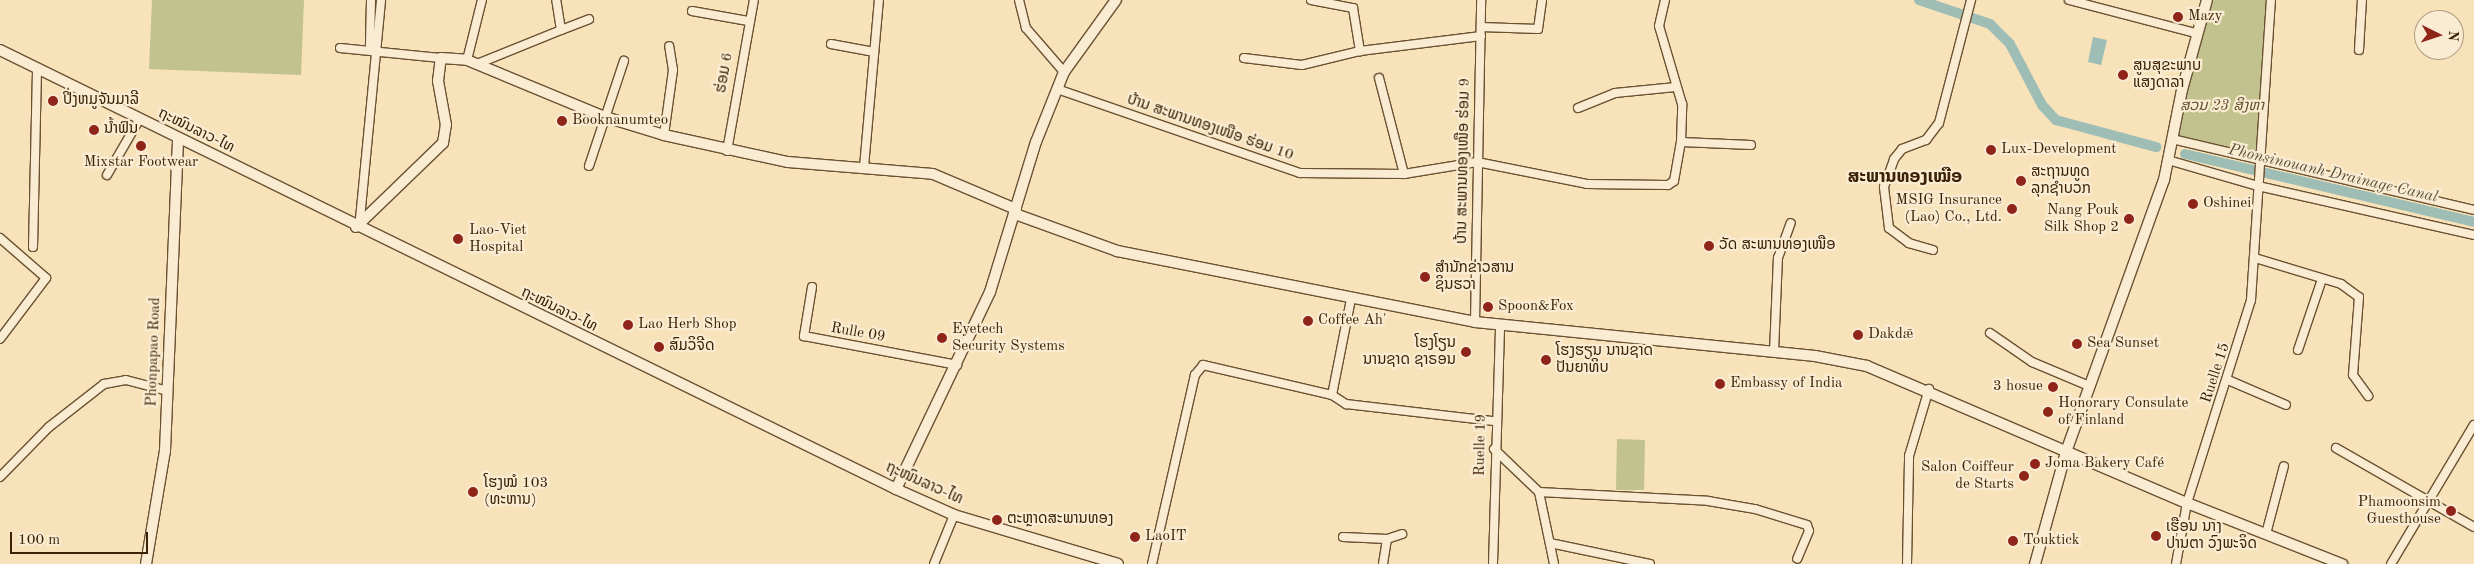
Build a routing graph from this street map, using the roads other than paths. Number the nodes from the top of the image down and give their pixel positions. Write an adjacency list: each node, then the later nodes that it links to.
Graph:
1 (371, 0): 31 (street)
2 (382, 0): 31 (street)
3 (482, 0): 36 (street)
4 (556, 0): 22 (street)
5 (754, 0): 20 (street, ຮ່ອມ 6)
6 (879, 0): 32 (street)
7 (1019, 0): 38 (street)
8 (1116, 0): 38 (street)
9 (1311, 0): 30 (street)
10 (1481, 0): 21 (street, ບ້ານ ສະພານທອງເໜືອ ຮ່ອມ 9)
11 (1542, 0): 21 (street)
12 (1665, 0): 40 (street)
13 (2069, 0): 23 (street)
14 (2207, 0): 23 (street)
15 (2271, 0): 52 (street, Ruelle 15)
16 (2362, 0): 29 (street)
17 (1971, 4): 66 (street)
18 (692, 11): 20 (street)
19 (589, 19): 22 (street)
20 (748, 21): 50 (street, ຮ່ອມ 6)
21 (1481, 27): 24 (street, ບ້ານ ສະພານທອງເໜືອ ຮ່ອມ 9)
22 (561, 30): 36 (street)
23 (2196, 34): 46 (street)
24 (1481, 36): 30 (street); 53 (street, ບ້ານ ສະພານທອງເໜືອ ຮ່ອມ 9)
25 (831, 44): 32 (street)
26 (670, 46): 45 (street)
27 (340, 48): 31 (street)
28 (0, 50): 37 (street, ຖະໜົນລາວ-ໄທ)
29 (2359, 50)
30 (1360, 51): 34 (street)
31 (377, 52): 33 (street); 61 (street)
32 (874, 52): 55 (street)
33 (441, 58): 36 (street); 61 (street)
34 (1244, 58)
35 (624, 61): 43 (street)
36 (472, 62): 43 (street)
37 (37, 68): 44 (street, ຖະໜົນລາວ-ໄທ); 65 (street)
38 (1064, 72): 41 (street)
39 (1378, 78): 56 (street)
40 (1676, 86): 42 (street); 48 (street)
41 (1056, 89): 56 (street, ບ້ານ ສະພານທອງເໜືອ ຮ່ອມ 10); 60 (street)
42 (1578, 108)
43 (602, 116): 45 (street); 54 (street)
44 (139, 120): 47 (street, ຖະໜົນລາວ-ໄທ); 57 (street)
45 (664, 135): 50 (street)
46 (2173, 135): 51 (street); 52 (street)
47 (178, 139): 61 (street, ຖະໜົນລາວ-ໄທ); 81 (street, Phonpapao Road)
48 (1681, 142): 49 (street); 53 (street)
49 (1751, 145)
50 (727, 151): 55 (street)
51 (2168, 160): 58 (street); 79 (street)
52 (2261, 161): 58 (street, Ruelle 15); 59 (street)
53 (1477, 162): 56 (street, ບ້ານ ສະພານທອງເໜືອ ຮ່ອມ 10); 71 (street, ບ້ານ ສະພານທອງເໜືອ ຮ່ອມ 9)
54 (589, 166)
55 (864, 167): 60 (street)
56 (1404, 174)
57 (107, 175)
58 (2258, 186): 63 (street); 67 (street, Ruelle 15)
59 (2474, 210)
60 (1016, 212): 70 (street); 77 (street)
61 (358, 223): 92 (street, ຖະໜົນລາວ-ໄທ)
62 (1791, 223): 76 (street)
63 (2474, 235)
64 (0, 238): 74 (street)
65 (33, 247)
66 (1933, 250)
67 (2255, 258): 68 (street); 78 (street, Ruelle 15)
68 (2322, 278): 75 (street); 83 (street)
69 (812, 287): 77 (street, Rulle 09)
70 (1352, 299): 71 (street); 82 (street)
71 (1474, 322): 72 (street)
72 (1500, 326): 76 (street); 85 (street, Ruelle 19)
73 (1990, 333): 79 (street)
74 (0, 339)
75 (2298, 350)
76 (1774, 352): 80 (street)
77 (957, 365): 92 (street)
78 (2228, 380): 84 (street); 95 (street, Ruelle 15)
79 (2089, 386): 89 (street)
80 (1929, 389): 89 (street); 112 (street)
81 (168, 391): 91 (street); 104 (street, Phonpapao Road)
82 (1332, 395): 85 (street); 107 (street)
83 (2368, 396)
84 (2286, 405)
85 (1494, 421): 88 (street, Ruelle 19)
86 (2474, 425): 94 (street)
87 (2336, 448): 94 (street)
88 (1494, 449): 93 (street); 109 (street, Ruelle 19)
89 (2067, 449): 95 (street); 113 (street)
90 (2284, 466): 99 (street)
91 (0, 477)
92 (896, 489): 96 (street, ຖະໜົນລາວ-ໄທ)
93 (1539, 492): 102 (street); 103 (street)
94 (2427, 502): 97 (street); 116 (street)
95 (2187, 503): 99 (street); 114 (street, Ruelle 15)
96 (954, 515): 105 (street); 106 (street, ຖະໜົນລາວ-ໄທ)
97 (2474, 526)
98 (1402, 534): 101 (street)
99 (2266, 534): 115 (street)
100 (1343, 536): 101 (street)
101 (1387, 539): 108 (street)
102 (1550, 543): 110 (street); 111 (street)
103 (1797, 560)
104 (146, 564)
105 (934, 564)
106 (1118, 564)
107 (1152, 564)
108 (1382, 564)
109 (1493, 564)
110 (1554, 564)
111 (1650, 564)
112 (1907, 564)
113 (2035, 564)
114 (2176, 564)
115 (2342, 564)
116 (2392, 564)

